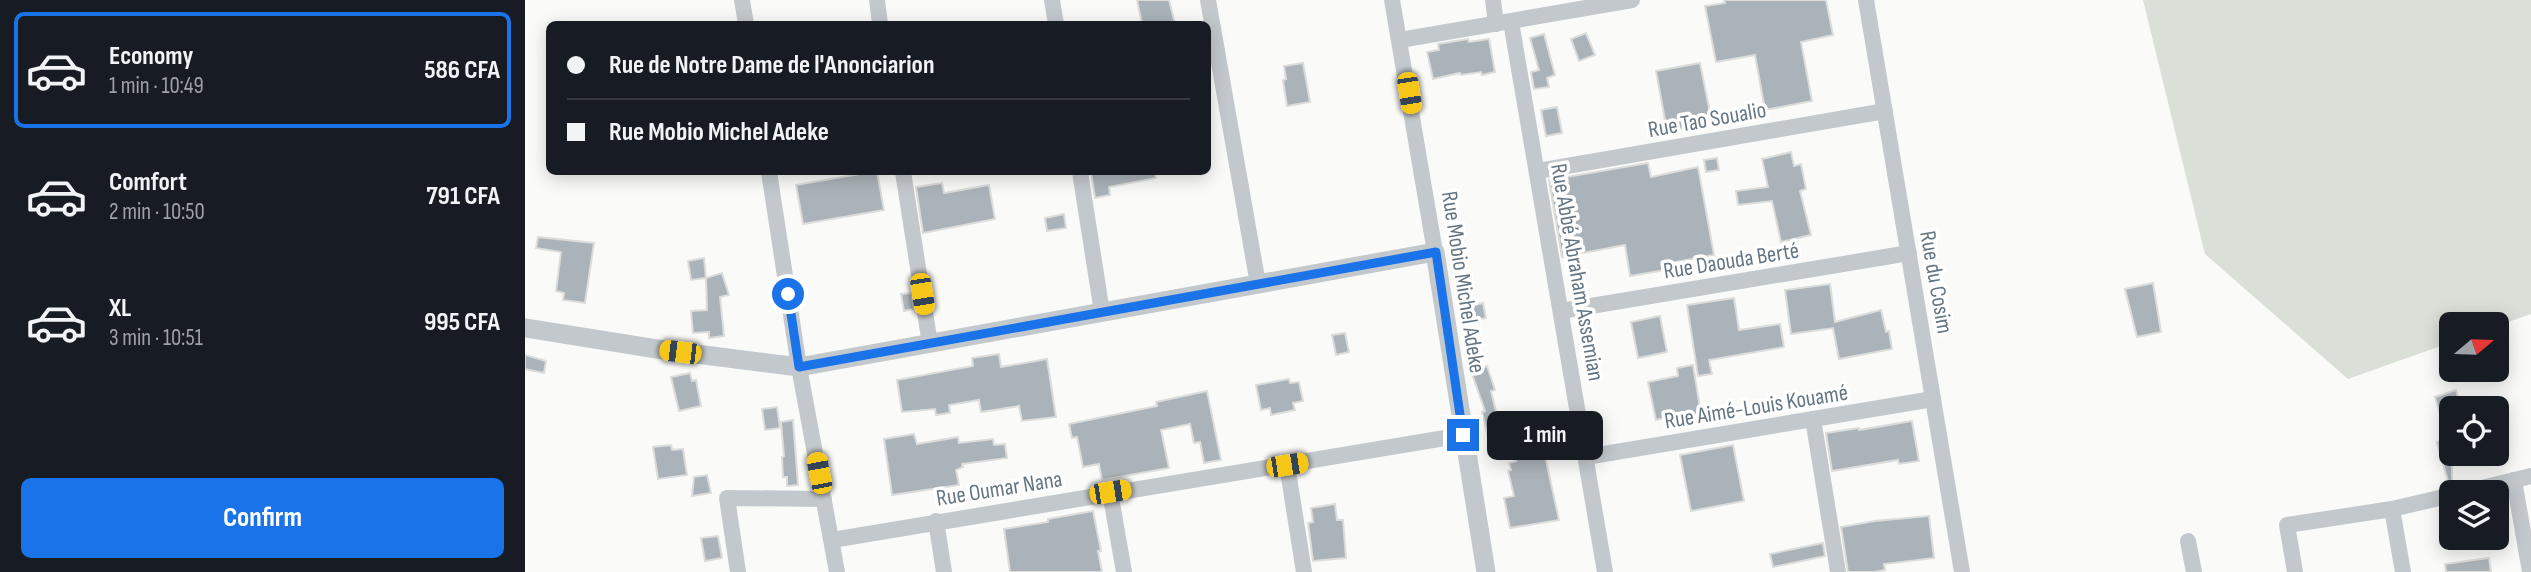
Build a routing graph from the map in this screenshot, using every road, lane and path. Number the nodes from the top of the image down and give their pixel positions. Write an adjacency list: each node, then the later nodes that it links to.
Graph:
1 (742, 0): 9 (street)
2 (877, 0): 10 (street)
3 (1052, 0): 11 (street)
4 (1208, 0): 21 (street)
5 (1392, 0): 13 (street, Rue Mobio Michel Adeke)
6 (1493, 0): 12 (street, Rue Abbé Abraham Assemian)
7 (1632, 0): 12 (street)
8 (1866, 0): 14 (street, Rue du Cosim)
9 (746, 21)
10 (880, 21)
11 (1056, 21)
12 (1503, 23): 13 (street); 15 (street, Rue Abbé Abraham Assemian)
13 (1400, 40): 19 (street, Rue Mobio Michel Adeke)
14 (1885, 111): 15 (street, Rue Tao Soualio); 20 (street, Rue du Cosim)
15 (1538, 171): 22 (street, Rue Abbé Abraham Assemian)
16 (769, 175): 26 (street)
17 (903, 175): 25 (street)
18 (1080, 175): 23 (street)
19 (1436, 252): 21 (street); 29 (street, Rue Mobio Michel Adeke)
20 (1909, 253): 22 (street, Rue Daouda Berté); 27 (street, Rue du Cosim)
21 (1258, 284): 23 (street)
22 (1561, 311): 30 (street, Rue Abbé Abraham Assemian)
23 (1102, 313): 25 (street)
24 (525, 328): 26 (street)
25 (930, 344): 26 (street)
26 (799, 367): 37 (street)
27 (1933, 399): 28 (street, Rue Aimé-Louis Kouamé); 50 (street, Rue du Cosim)
28 (1813, 419): 30 (street, Rue Aimé-Louis Kouamé); 49 (street)
29 (1463, 435): 31 (street, Rue Oumar Nana); 47 (street, Rue Mobio Michel Adeke)
30 (1586, 457): 48 (street, Rue Abbé Abraham Assemian)
31 (1287, 465): 35 (street, Rue Oumar Nana); 46 (street)
32 (2531, 476): 33 (street)
33 (2514, 480): 34 (street); 54 (street)
34 (2509, 481)
35 (1110, 492): 39 (street, Rue Oumar Nana); 45 (street)
36 (2439, 498): 38 (street)
37 (824, 499): 40 (street); 42 (street)
38 (2392, 509): 52 (street); 53 (street)
39 (936, 521): 40 (street, Rue Oumar Nana); 44 (street)
40 (832, 540): 43 (street)
41 (2188, 541): 51 (street)
42 (738, 572)
43 (837, 572)
44 (944, 572)
45 (1123, 572)
46 (1304, 572)
47 (1486, 572)
48 (1605, 572)
49 (1837, 572)
50 (1962, 572)
51 (2194, 572)
52 (2295, 572)
53 (2403, 572)
54 (2530, 572)

